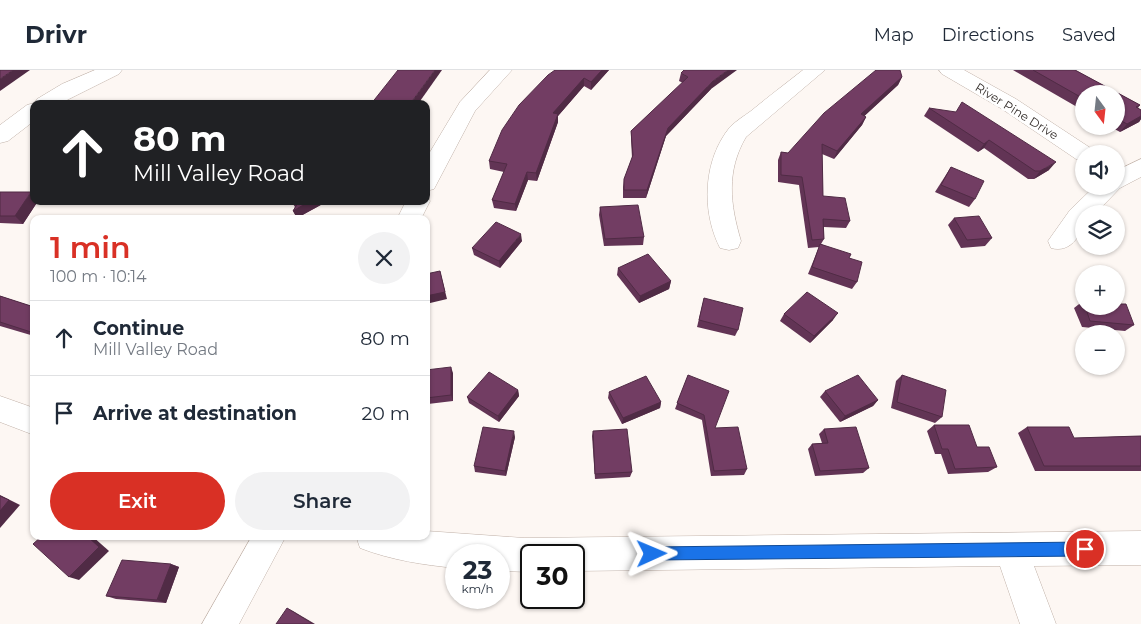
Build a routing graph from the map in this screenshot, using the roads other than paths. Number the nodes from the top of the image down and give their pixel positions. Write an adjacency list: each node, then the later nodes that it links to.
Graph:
1 (112, 70): 5 (street)
2 (502, 70): 10 (street)
3 (815, 70): 13 (street)
4 (949, 70): 8 (street, River Pine Drive)
5 (51, 100)
6 (30, 113): 7 (street)
7 (0, 136)
8 (1075, 148)
9 (1141, 168): 11 (street)
10 (430, 176)
11 (1125, 176)
12 (1100, 195): 14 (street)
13 (729, 241)
14 (1060, 241)
15 (0, 409): 16 (street)
16 (30, 420)
17 (268, 540): 21 (street)
18 (386, 540): 20 (street)
19 (1141, 548): 20 (street)
20 (1011, 550): 22 (street)
21 (220, 624)
22 (1038, 624)

